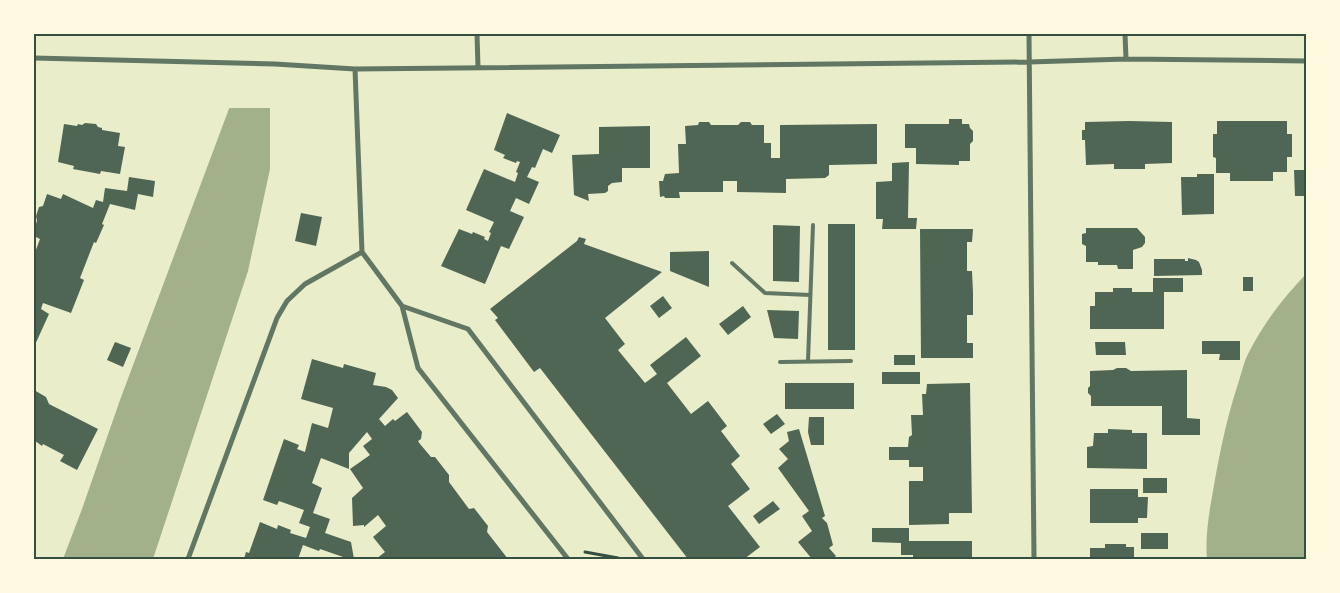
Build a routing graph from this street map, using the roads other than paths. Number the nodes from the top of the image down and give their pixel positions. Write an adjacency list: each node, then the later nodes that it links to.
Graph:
1 (477, 34): 8 (street)
2 (1029, 34): 7 (street)
3 (1125, 34): 5 (street)
4 (34, 58): 9 (street)
5 (1126, 59): 6 (street); 7 (street)
6 (1306, 61)
7 (1029, 62): 8 (street); 21 (street)
8 (478, 67): 9 (street)
9 (355, 69): 11 (street)
10 (814, 226): 13 (lane)
11 (362, 252): 14 (street); 19 (street)
12 (732, 263): 13 (lane)
13 (810, 295): 15 (lane)
14 (402, 306): 18 (street); 20 (street)
15 (808, 361): 16 (lane); 17 (lane)
16 (851, 361)
17 (780, 362)
18 (567, 558)
19 (188, 559)
20 (643, 559)
21 (1034, 559)

